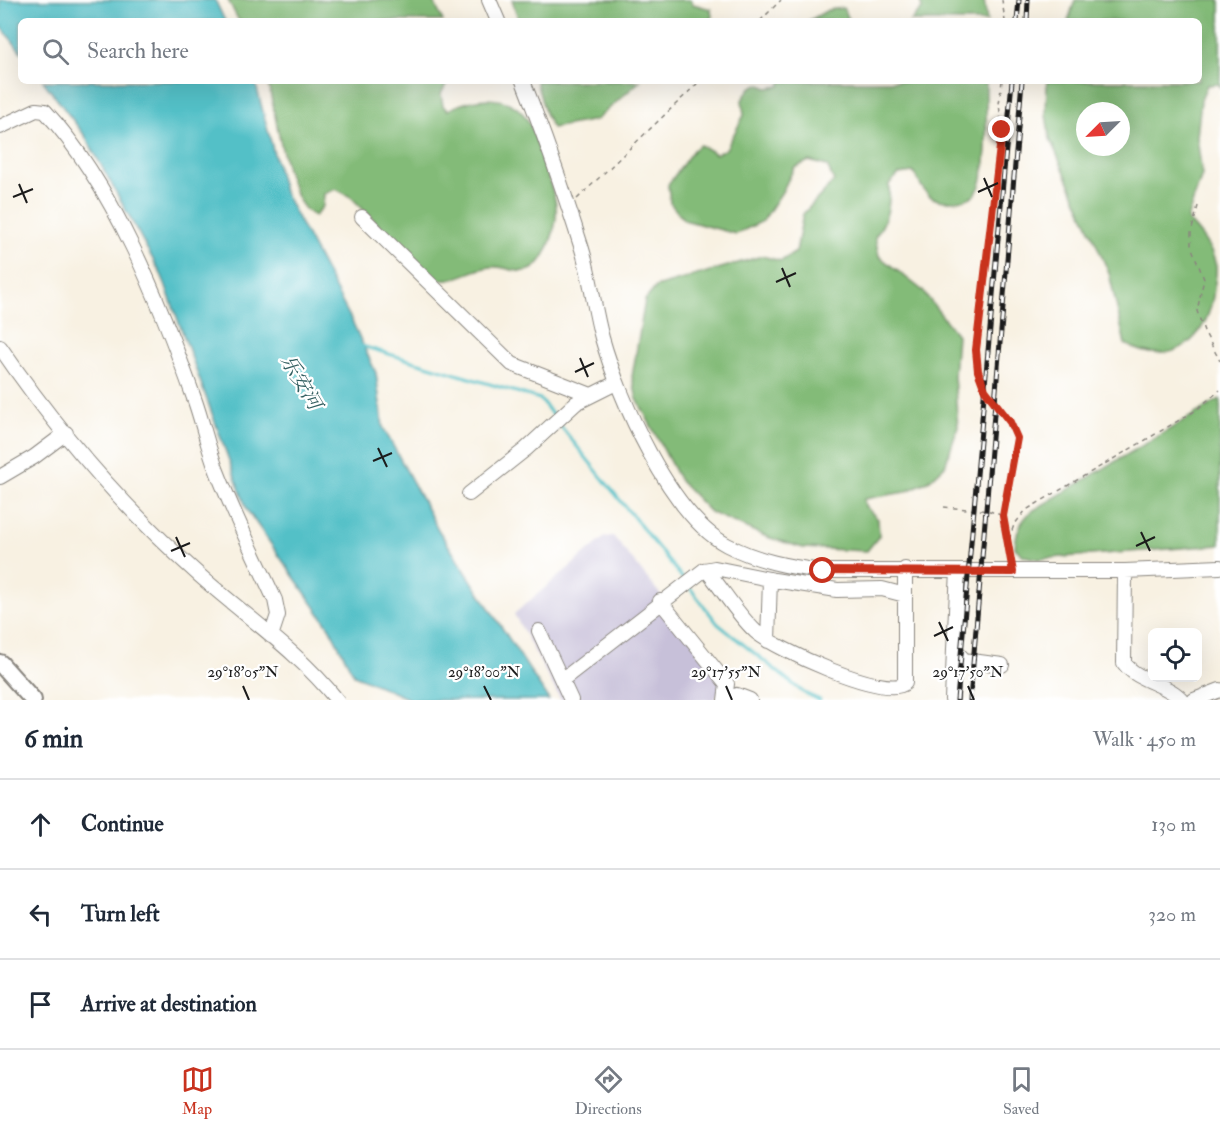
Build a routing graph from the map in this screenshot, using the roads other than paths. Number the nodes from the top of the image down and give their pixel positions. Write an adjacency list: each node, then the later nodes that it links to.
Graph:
1 (489, 0): 2 (street)
2 (497, 18)
3 (524, 84): 7 (street)
4 (0, 127): 21 (street)
5 (362, 217): 8 (street)
6 (0, 347): 9 (street)
7 (616, 383): 8 (street); 13 (street)
8 (591, 395): 11 (street)
9 (66, 433): 10 (street); 21 (street)
10 (0, 477)
11 (469, 494)
12 (1220, 567): 16 (street)
13 (905, 569): 15 (street); 18 (street)
14 (704, 570): 17 (street); 19 (street); 22 (street)
15 (958, 571): 16 (street); 23 (street)
16 (1125, 571): 35 (street)
17 (770, 579): 18 (street); 22 (street)
18 (905, 595): 22 (street)
19 (660, 601): 26 (street); 31 (street)
20 (539, 631): 26 (street)
21 (271, 636): 29 (street)
22 (768, 641)
23 (954, 649): 25 (street); 34 (street)
24 (0, 663): 28 (main road)
25 (1002, 665)
26 (562, 680): 30 (street)
27 (1220, 690): 36 (street)
28 (33, 700)
29 (337, 700)
30 (571, 700)
31 (725, 700)
32 (733, 700): 33 (street)
33 (750, 700)
34 (952, 700)
35 (1182, 700)
36 (1194, 700)

